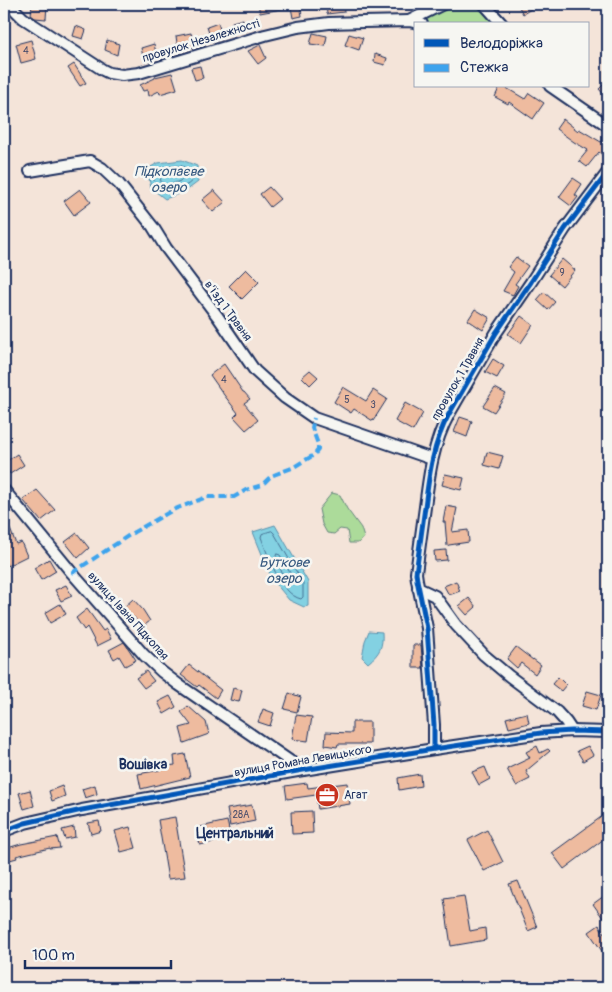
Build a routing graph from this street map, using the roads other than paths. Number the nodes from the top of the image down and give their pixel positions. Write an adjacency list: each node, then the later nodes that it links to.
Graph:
1 (9, 4): 4 (street, провулок Незалежності)
2 (443, 4): 4 (street)
3 (484, 4): 6 (street)
4 (409, 21): 5 (street, провулок Незалежності)
5 (414, 22)
6 (500, 22)
7 (553, 88): 8 (street)
8 (608, 126)
9 (30, 171): 11 (street, в’їзд 1 Травня)
10 (608, 172): 11 (street, провулок 1 Травня)
11 (432, 459): 13 (street, провулок 1 Травня)
12 (4, 490): 17 (street, вулиця Івана Підкопая)
13 (418, 588): 14 (street); 16 (street, провулок 1 Травня)
14 (572, 731): 15 (street, вулиця Романа Левицького); 16 (street, вулиця Романа Левицького)
15 (608, 732)
16 (434, 749): 17 (street, вулиця Романа Левицького)
17 (303, 770): 18 (street, вулиця Романа Левицького)
18 (4, 831)

